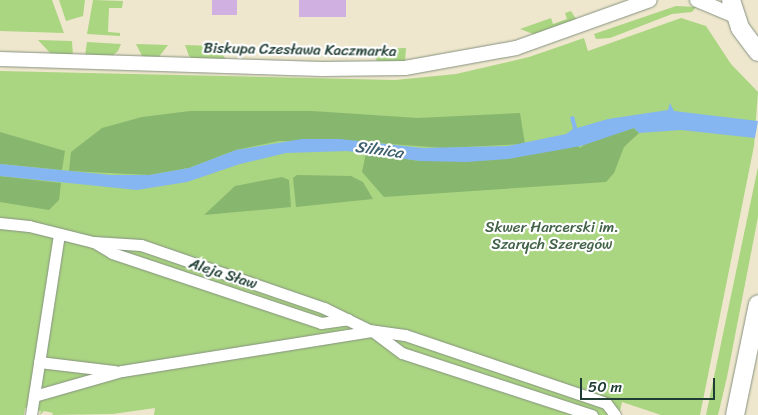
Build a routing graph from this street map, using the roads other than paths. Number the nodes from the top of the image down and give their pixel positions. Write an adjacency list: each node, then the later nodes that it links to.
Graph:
1 (650, 0): 3 (street, Biskupa Czesława Kaczmarka)
2 (696, 0): 4 (street)
3 (618, 6): 6 (street, Biskupa Czesława Kaczmarka)
4 (733, 8): 5 (street)
5 (758, 52)
6 (0, 58)
7 (0, 224): 8 (street, Aleja Sław)
8 (59, 234): 9 (street, Aleja Sław); 15 (street)
9 (93, 242): 11 (street, Aleja Sław); 12 (street, Aleja Sław)
10 (758, 304): 21 (street)
11 (348, 319): 12 (street, Aleja Sław); 13 (street, Aleja Sław)
12 (321, 323): 14 (street)
13 (373, 331): 14 (street); 19 (street, Aleja Sław); 20 (street, Aleja Sław)
14 (335, 336): 16 (street)
15 (39, 362): 16 (street); 17 (street)
16 (122, 371): 17 (street)
17 (34, 396): 18 (street)
18 (31, 415)
19 (592, 415)
20 (615, 415)
21 (735, 415)

